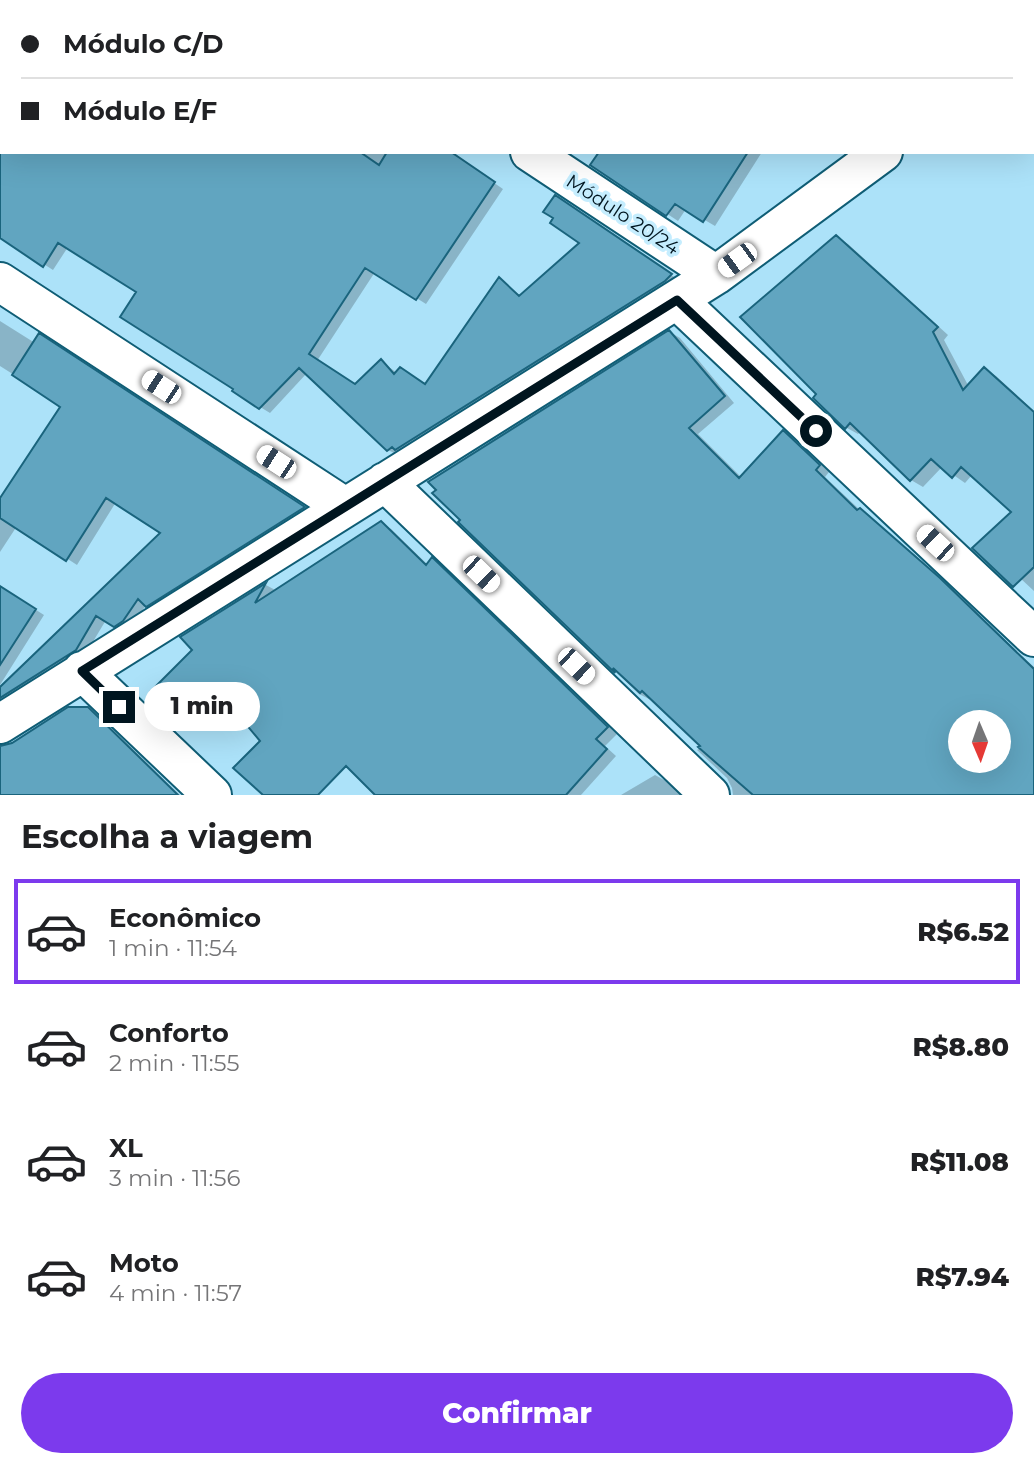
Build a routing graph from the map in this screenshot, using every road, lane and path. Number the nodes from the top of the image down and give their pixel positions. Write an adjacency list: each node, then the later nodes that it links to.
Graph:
1 (533, 154): 3 (street, Módulo 20/24)
2 (880, 154): 3 (street)
3 (716, 275): 5 (street)
4 (0, 282): 7 (street)
5 (677, 300): 6 (street); 8 (street)
6 (385, 482): 7 (street); 12 (street)
7 (345, 507): 9 (street)
8 (1034, 637)
9 (82, 671): 10 (street); 11 (street)
10 (0, 724)
11 (212, 795)
12 (710, 795)

